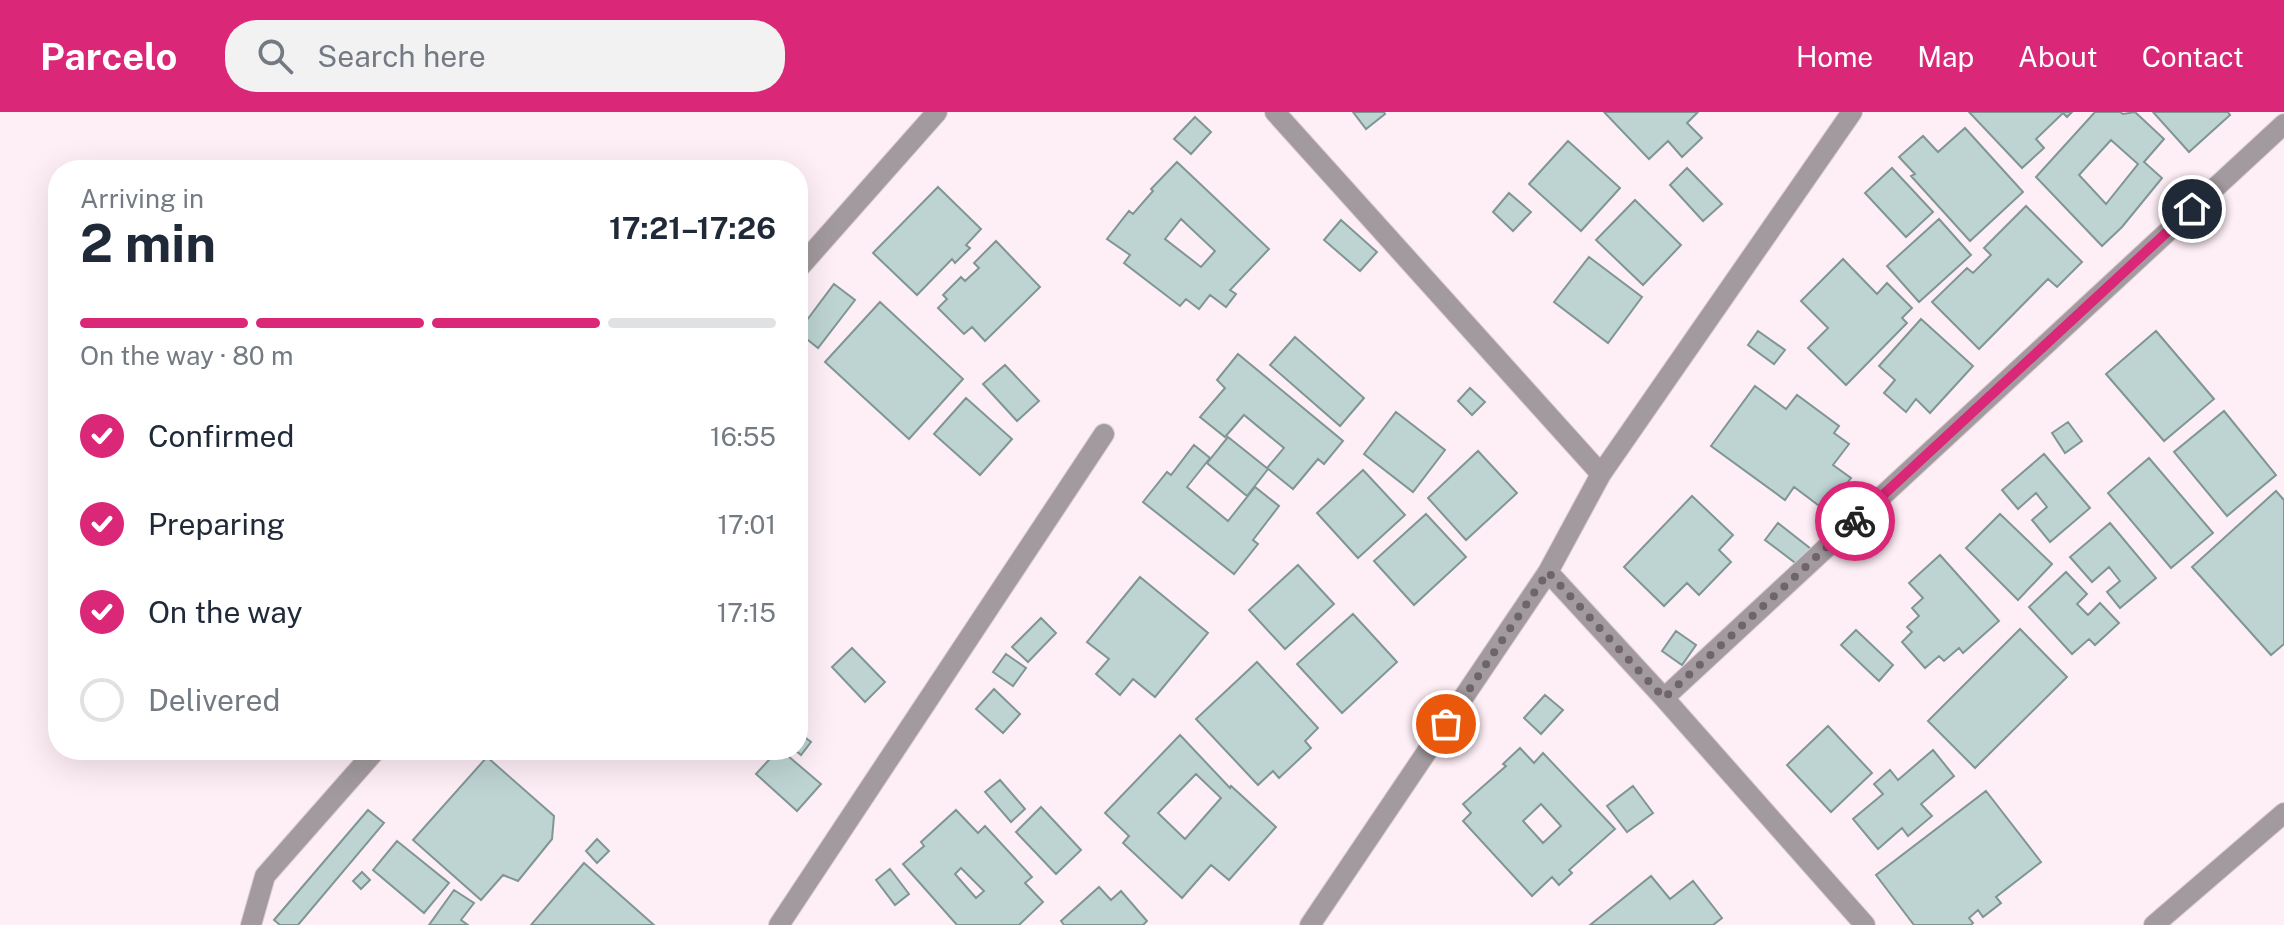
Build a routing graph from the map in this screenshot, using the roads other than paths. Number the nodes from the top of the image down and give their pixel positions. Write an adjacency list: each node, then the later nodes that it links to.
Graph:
1 (937, 112): 5 (street)
2 (1275, 112): 7 (street)
3 (1852, 112): 7 (street)
4 (2284, 124): 9 (street)
5 (808, 258)
6 (1104, 434): 13 (street)
7 (1601, 474): 8 (street)
8 (1548, 572): 9 (street); 14 (street)
9 (1664, 698): 15 (street)
10 (367, 760): 12 (street)
11 (2284, 813): 16 (street)
12 (251, 925)
13 (779, 925)
14 (1310, 925)
15 (1865, 925)
16 (2154, 925)

